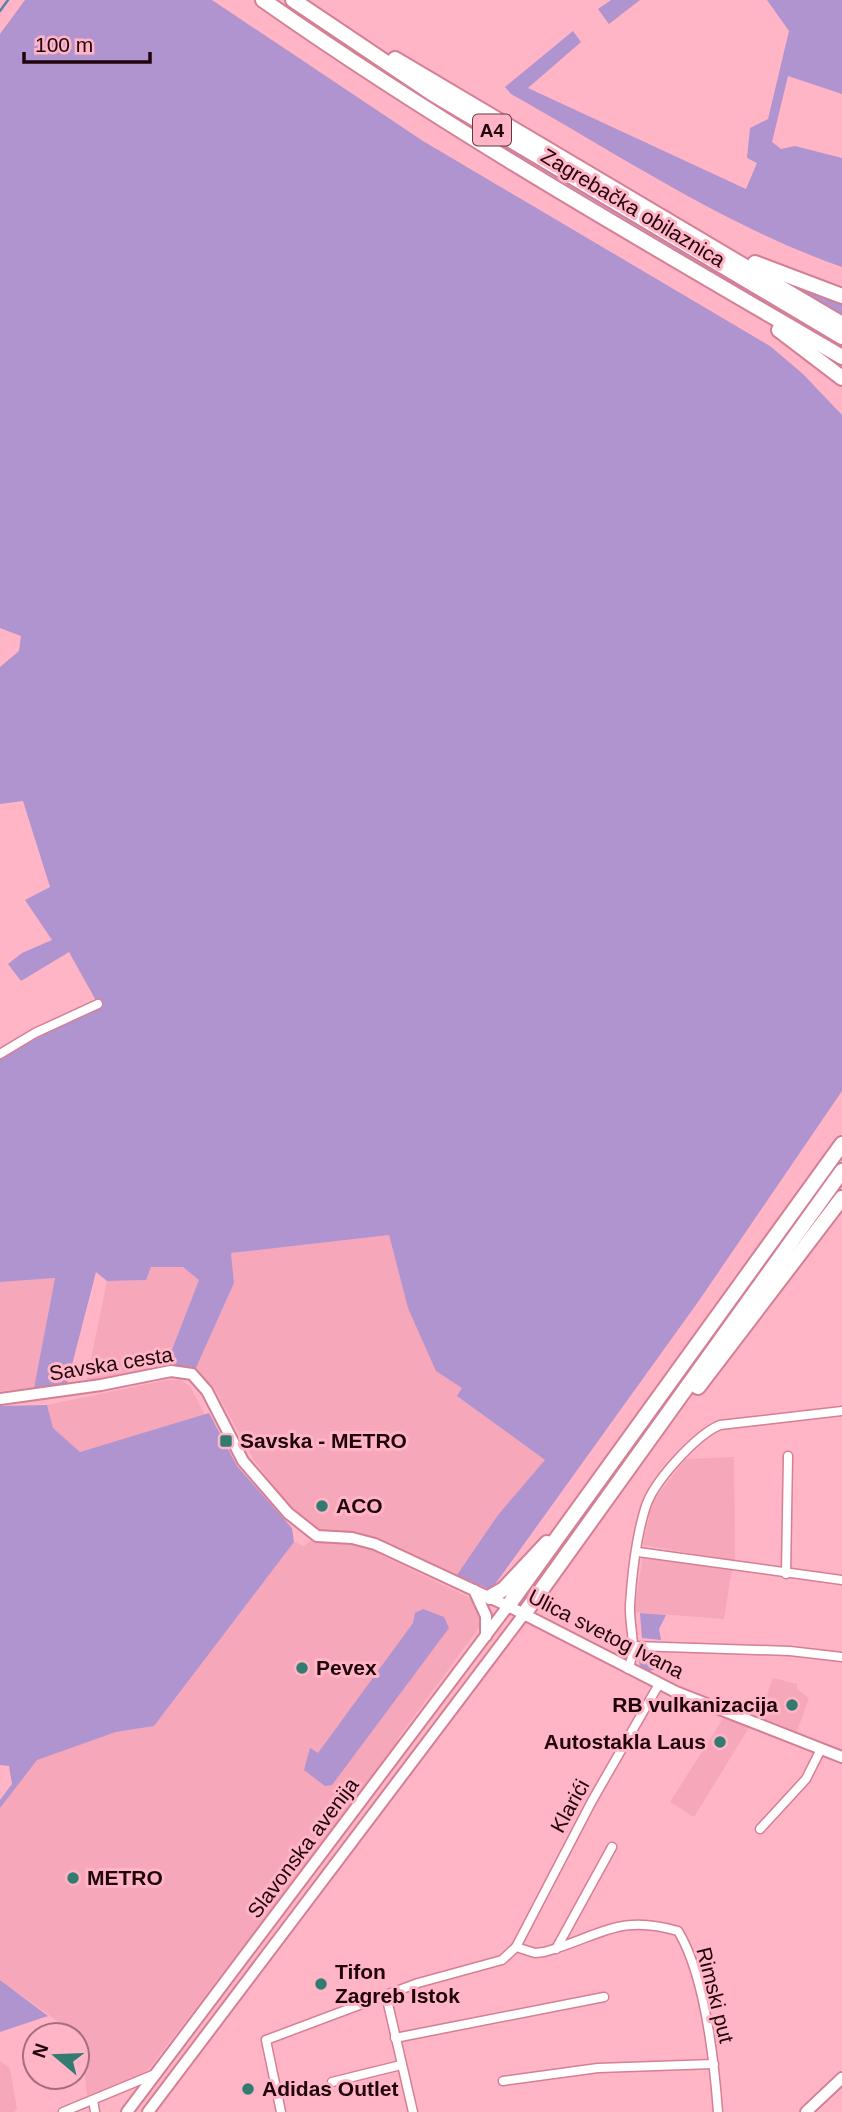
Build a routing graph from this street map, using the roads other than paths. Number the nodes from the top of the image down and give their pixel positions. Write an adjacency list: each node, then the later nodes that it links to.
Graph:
1 (263, 0): 5 (highway, Zagrebačka obilaznica / A4)
2 (293, 0): 3 (highway, Zagrebačka obilaznica / A4)
3 (330, 25): 4 (highway); 8 (highway, Zagrebačka obilaznica / A4)
4 (690, 233): 6 (highway); 7 (highway)
5 (712, 279): 9 (highway, Zagrebačka obilaznica / A4); 10 (highway)
6 (842, 296)
7 (842, 324)
8 (842, 338)
9 (842, 357)
10 (842, 378)
11 (98, 1004): 12 (street)
12 (0, 1054)
13 (842, 1144): 20 (highway)
14 (842, 1171): 18 (highway)
15 (842, 1198): 18 (highway)
16 (0, 1399): 24 (main road, Savska cesta)
17 (842, 1411): 21 (street)
18 (668, 1413): 27 (highway)
19 (788, 1456): 22 (street)
20 (560, 1535): 25 (highway); 26 (highway)
21 (638, 1552): 22 (street); 29 (street)
22 (786, 1574): 23 (street)
23 (842, 1580)
24 (474, 1590): 25 (main road, Savska cesta); 28 (main road)
25 (490, 1597): 26 (main road, Savska cesta)
26 (508, 1606): 27 (main road, Ulica svetog Ivana); 28 (main road, Slavonska avenija)
27 (524, 1614): 31 (main road, Ulica svetog Ivana); 52 (main road, Slavonska avenija)
28 (486, 1636): 44 (main road, Slavonska avenija)
29 (634, 1646): 30 (street); 31 (street)
30 (842, 1657)
31 (628, 1669): 32 (main road, Ulica svetog Ivana)
32 (659, 1684): 33 (main road, Ulica svetog Ivana); 37 (street, Klarići)
33 (821, 1749): 34 (main road, Ulica svetog Ivana); 35 (street)
34 (842, 1757)
35 (760, 1829)
36 (612, 1847): 38 (street)
37 (516, 1947): 38 (street, Rimski put); 39 (street)
38 (556, 1949): 42 (street, Rimski put)
39 (386, 1995): 41 (street); 53 (street)
40 (604, 1997): 41 (street)
41 (395, 2038): 43 (street)
42 (714, 2064): 46 (street); 55 (street, Rimski put)
43 (401, 2065): 47 (street); 54 (street)
44 (158, 2073): 48 (street); 51 (main road, Slavonska avenija)
45 (842, 2078): 56 (main road)
46 (503, 2081)
47 (332, 2082)
48 (93, 2100): 49 (street); 50 (street)
49 (63, 2112)
50 (95, 2112)
51 (127, 2112)
52 (148, 2112)
53 (281, 2112)
54 (413, 2112)
55 (718, 2112)
56 (806, 2112)

